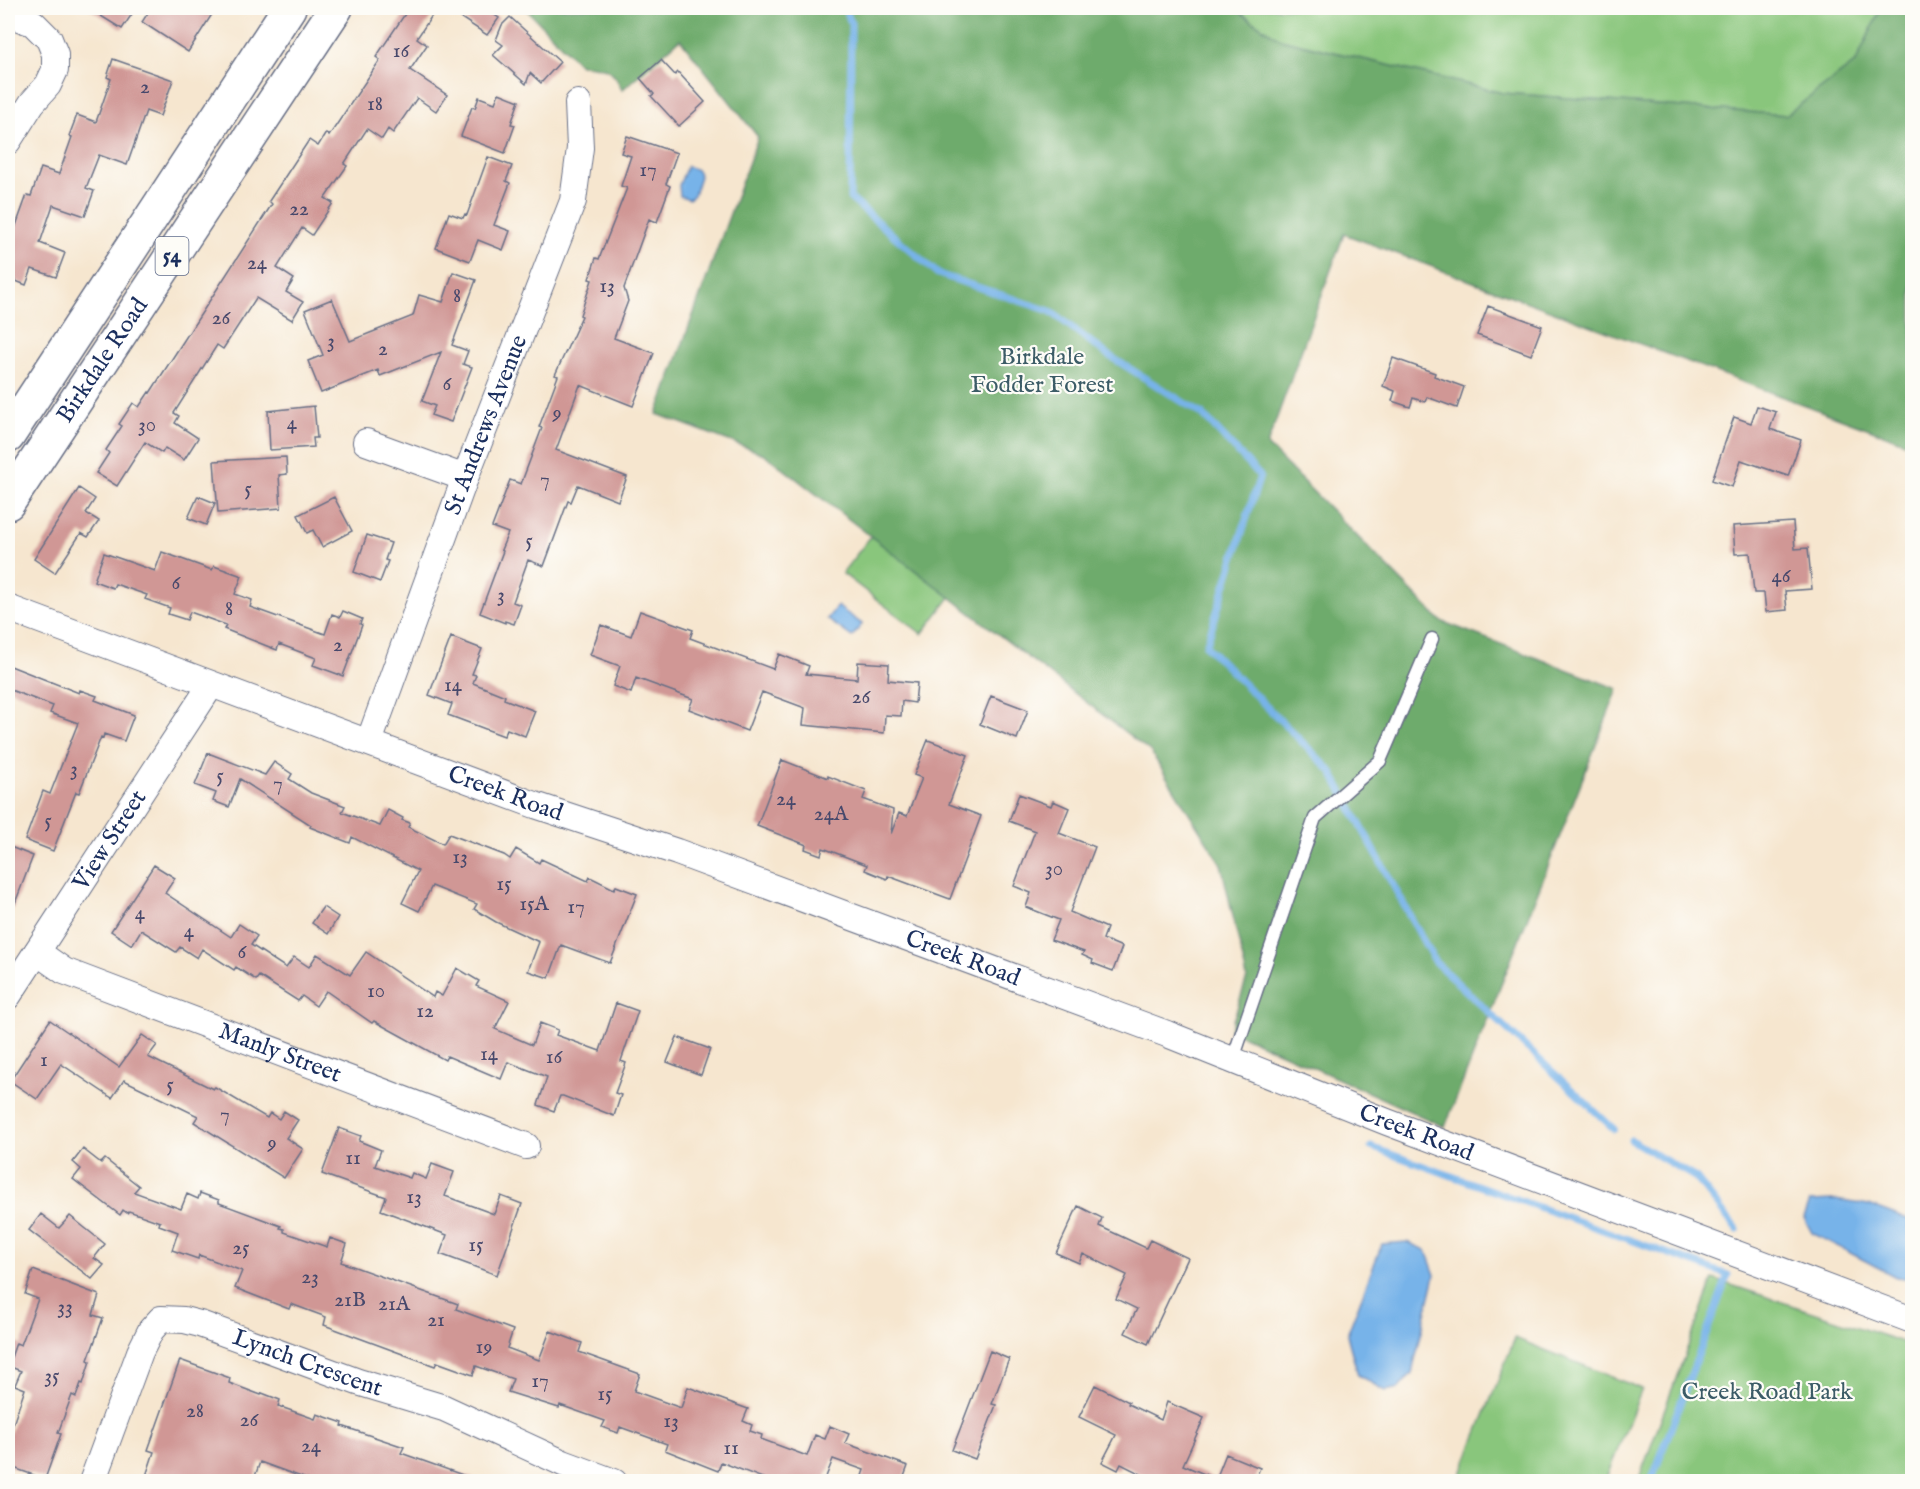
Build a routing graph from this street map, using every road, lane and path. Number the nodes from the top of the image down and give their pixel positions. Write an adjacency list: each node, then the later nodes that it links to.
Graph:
1 (289, 8): 6 (main road, Birkdale Road / 54)
2 (336, 8): 9 (main road, Birkdale Road / 54)
3 (8, 14): 5 (street)
4 (578, 103): 8 (street, St Andrews Avenue)
5 (8, 141)
6 (8, 436)
7 (366, 442): 8 (street)
8 (465, 478): 13 (street, St Andrews Avenue)
9 (8, 503)
10 (8, 608): 12 (street, Creek Road)
11 (1432, 639): 16 (lane)
12 (211, 685): 13 (street, Creek Road); 14 (street, View Street)
13 (369, 742): 16 (street, Creek Road)
14 (37, 952): 15 (street, View Street); 17 (street, Manly Street)
15 (8, 996)
16 (1233, 1059): 18 (street, Creek Road)
17 (526, 1146)
18 (1912, 1320)
19 (92, 1482): 20 (street, Lynch Crescent)
20 (614, 1482)

